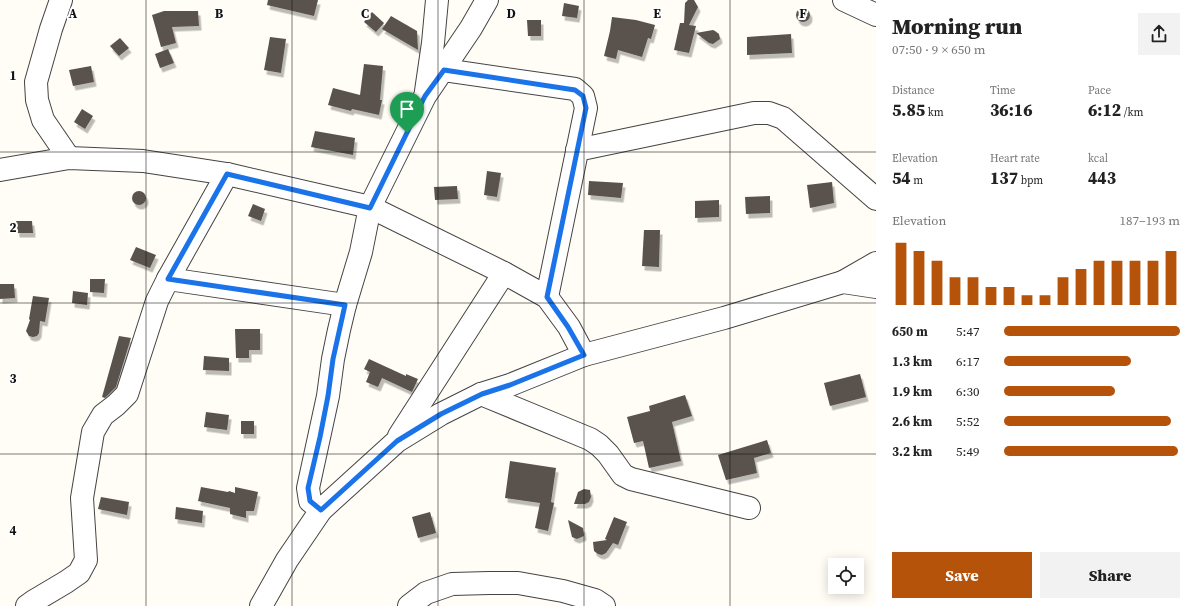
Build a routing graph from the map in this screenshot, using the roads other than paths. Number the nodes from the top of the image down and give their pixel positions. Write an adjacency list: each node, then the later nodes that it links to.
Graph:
1 (61, 0): 9 (street)
2 (437, 0): 7 (street)
3 (487, 0): 6 (street)
4 (844, 0): 5 (street)
5 (876, 15)
6 (444, 70): 7 (street); 8 (street)
7 (425, 96): 13 (street)
8 (577, 150): 12 (street); 19 (street)
9 (69, 158): 10 (street); 11 (street)
10 (0, 170)
11 (227, 174): 13 (street); 16 (street)
12 (876, 199)
13 (370, 208): 15 (street); 20 (street)
14 (876, 263): 17 (street)
15 (504, 273): 19 (street); 23 (street)
16 (168, 279): 20 (street); 26 (street)
17 (843, 282): 18 (street); 21 (street)
18 (876, 287)
19 (547, 297): 21 (street)
20 (345, 305): 25 (street)
21 (584, 355): 22 (street)
22 (482, 394): 23 (street); 24 (street)
23 (397, 441): 25 (street)
24 (749, 508)
25 (321, 510): 27 (street)
26 (27, 606)
27 (261, 606)
28 (409, 606): 29 (street)
29 (604, 606)

